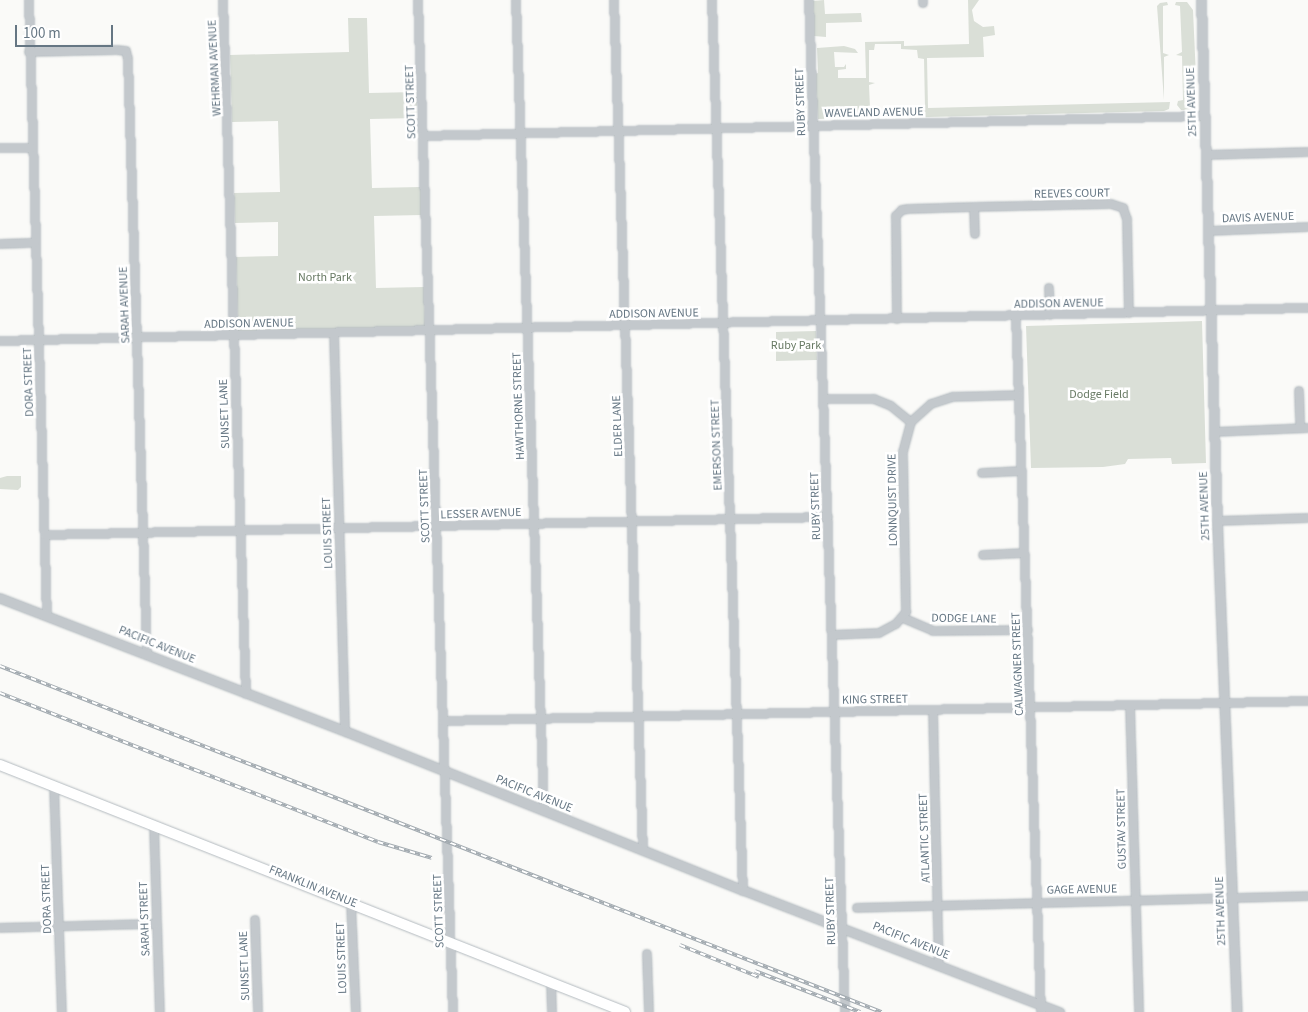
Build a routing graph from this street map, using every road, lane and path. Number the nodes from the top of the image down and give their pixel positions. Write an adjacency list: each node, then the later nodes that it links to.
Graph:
1 (29, 0): 9 (street, DORA STREET)
2 (223, 0): 15 (street, WEHRMAN AVENUE)
3 (418, 0): 16 (street, SCOTT STREET)
4 (516, 0): 14 (street, HAWTHORNE STREET)
5 (614, 0): 13 (street, ELDER LANE)
6 (712, 0): 12 (street, EMERSON STREET)
7 (809, 0): 11 (street, RUBY STREET)
8 (1200, 0): 10 (street, 25TH AVENUE)
9 (29, 52): 18 (street, DORA STREET); 41 (street, SARAH AVENUE)
10 (1205, 116): 11 (street, WAVELAND AVENUE); 20 (street, 25TH AVENUE)
11 (814, 126): 12 (street, WAVELAND AVENUE); 34 (street, RUBY STREET)
12 (716, 128): 13 (street, WAVELAND AVENUE); 35 (street, EMERSON STREET)
13 (618, 130): 14 (street, WAVELAND AVENUE); 36 (street, ELDER LANE)
14 (521, 133): 16 (street, WAVELAND AVENUE); 37 (street, HAWTHORNE STREET)
15 (229, 134): 40 (street, SUNSET LANE)
16 (423, 136): 38 (street, SCOTT STREET)
17 (0, 148): 18 (street)
18 (32, 148): 25 (street, DORA STREET)
19 (1308, 152): 20 (street)
20 (1207, 155): 23 (street, 25TH AVENUE)
21 (974, 207): 24 (street); 30 (street, REEVES COURT); 33 (street, REEVES COURT)
22 (1308, 227): 23 (street, DAVIS AVENUE)
23 (1209, 231): 29 (street, 25TH AVENUE)
24 (975, 234)
25 (35, 243): 26 (street); 42 (street, DORA STREET)
26 (0, 244)
27 (1049, 288): 31 (street)
28 (1308, 308): 29 (street, ADDISON AVENUE)
29 (1211, 312): 30 (street, ADDISON AVENUE); 49 (street, 25TH AVENUE)
30 (1129, 314): 31 (street, ADDISON AVENUE)
31 (1050, 315): 32 (street, ADDISON AVENUE)
32 (1016, 316): 33 (street, ADDISON AVENUE); 45 (street, CALWAGNER STREET)
33 (897, 319): 34 (street, ADDISON AVENUE)
34 (821, 321): 35 (street, ADDISON AVENUE); 46 (street, RUBY STREET)
35 (724, 323): 36 (street, ADDISON AVENUE); 53 (street, EMERSON STREET)
36 (626, 326): 37 (street, ADDISON AVENUE); 55 (street, ELDER LANE)
37 (528, 328): 38 (street, ADDISON AVENUE); 57 (street, HAWTHORNE STREET)
38 (430, 331): 39 (street, ADDISON AVENUE); 58 (street, SCOTT STREET)
39 (334, 333): 40 (street, ADDISON AVENUE); 59 (street, LOUIS STREET)
40 (234, 336): 41 (street, ADDISON AVENUE); 60 (street, SUNSET LANE)
41 (137, 338): 42 (street, ADDISON AVENUE); 61 (street, SARAH AVENUE)
42 (39, 340): 43 (street, ADDISON AVENUE); 62 (street, DORA STREET)
43 (0, 341)
44 (1299, 391): 48 (street)
45 (1019, 395): 47 (street); 50 (street, CALWAGNER STREET)
46 (824, 399): 47 (street); 52 (street, RUBY STREET)
47 (911, 422): 67 (street, LONNQUIST DRIVE)
48 (1304, 428): 49 (street)
49 (1214, 432): 56 (street, 25TH AVENUE)
50 (1021, 471): 51 (street); 63 (street, CALWAGNER STREET)
51 (982, 473)
52 (828, 517): 53 (street, LESSER AVENUE); 69 (street, RUBY STREET)
53 (730, 518): 55 (street, LESSER AVENUE); 78 (street, EMERSON STREET)
54 (1308, 518): 56 (street)
55 (633, 521): 57 (street, LESSER AVENUE); 79 (street, ELDER LANE)
56 (1217, 521): 73 (street, 25TH AVENUE)
57 (534, 524): 58 (street, LESSER AVENUE); 80 (street, HAWTHORNE STREET)
58 (437, 526): 59 (street, LESSER AVENUE); 81 (street, SCOTT STREET)
59 (339, 529): 60 (street, LESSER AVENUE); 82 (street, LOUIS STREET)
60 (240, 531): 61 (street, LESSER AVENUE); 71 (street, SUNSET LANE)
61 (144, 533): 62 (street, LESSER AVENUE); 70 (street, SARAH AVENUE)
62 (45, 536): 66 (street, DORA STREET)
63 (1024, 552): 64 (street); 68 (street, CALWAGNER STREET)
64 (983, 555)
65 (0, 598): 66 (street, PACIFIC AVENUE)
66 (47, 616): 70 (street, PACIFIC AVENUE)
67 (903, 618): 68 (street, DODGE LANE); 69 (street)
68 (1028, 630): 75 (street, CALWAGNER STREET)
69 (832, 635): 77 (street, RUBY STREET)
70 (146, 654): 71 (street, PACIFIC AVENUE)
71 (246, 694): 82 (street, PACIFIC AVENUE)
72 (1308, 701): 73 (street, KING STREET)
73 (1225, 702): 74 (street, KING STREET); 91 (street, 25TH AVENUE)
74 (1130, 705): 75 (street, KING STREET); 92 (street, GUSTAV STREET)
75 (1030, 707): 76 (street, KING STREET); 94 (street, CALWAGNER STREET)
76 (932, 710): 77 (street, KING STREET); 95 (street, ATLANTIC STREET)
77 (834, 712): 78 (street, KING STREET); 100 (street, RUBY STREET)
78 (737, 714): 79 (street, KING STREET); 89 (street, EMERSON STREET)
79 (639, 717): 80 (street, KING STREET); 88 (street, ELDER LANE)
80 (541, 719): 81 (street, KING STREET); 86 (street, HAWTHORNE STREET)
81 (443, 721): 84 (street, SCOTT STREET)
82 (345, 731): 84 (street, PACIFIC AVENUE)
83 (0, 765): 85 (main road, FRANKLIN AVENUE)
84 (445, 772): 86 (street, PACIFIC AVENUE); 102 (street, SCOTT STREET)
85 (54, 786): 87 (main road, FRANKLIN AVENUE); 99 (street, DORA STREET)
86 (544, 811): 88 (street, PACIFIC AVENUE)
87 (154, 825): 93 (main road, FRANKLIN AVENUE); 98 (street, SARAH STREET)
88 (643, 850): 89 (street, PACIFIC AVENUE)
89 (743, 890): 100 (street, PACIFIC AVENUE)
90 (1308, 896): 91 (street, GAGE AVENUE)
91 (1233, 898): 92 (street, GAGE AVENUE); 118 (street, 25TH AVENUE)
92 (1135, 900): 94 (street, GAGE AVENUE); 117 (street, GUSTAV STREET)
93 (351, 903): 102 (main road, FRANKLIN AVENUE); 110 (street, LOUIS STREET)
94 (1037, 903): 95 (street, GAGE AVENUE); 106 (street, CALWAGNER STREET)
95 (939, 905): 96 (street, GAGE AVENUE); 104 (street, ATLANTIC STREET)
96 (857, 908)
97 (255, 920): 109 (street, SUNSET LANE)
98 (156, 924): 99 (street); 108 (street, SARAH STREET)
99 (59, 927): 101 (street); 107 (street, DORA STREET)
100 (842, 927): 104 (street, PACIFIC AVENUE); 115 (street, RUBY STREET)
101 (0, 928)
102 (451, 943): 105 (main road, FRANKLIN AVENUE); 111 (street, SCOTT STREET)
103 (647, 954): 114 (street)
104 (939, 966): 106 (street, PACIFIC AVENUE)
105 (551, 982): 112 (street); 113 (main road, FRANKLIN AVENUE)
106 (1041, 1008): 116 (street, PACIFIC AVENUE)
107 (62, 1012)
108 (160, 1012)
109 (258, 1012)
110 (356, 1012)
111 (453, 1012)
112 (552, 1012)
113 (625, 1012)
114 (649, 1012)
115 (845, 1012)
116 (1059, 1012)
117 (1139, 1012)
118 (1237, 1012)

